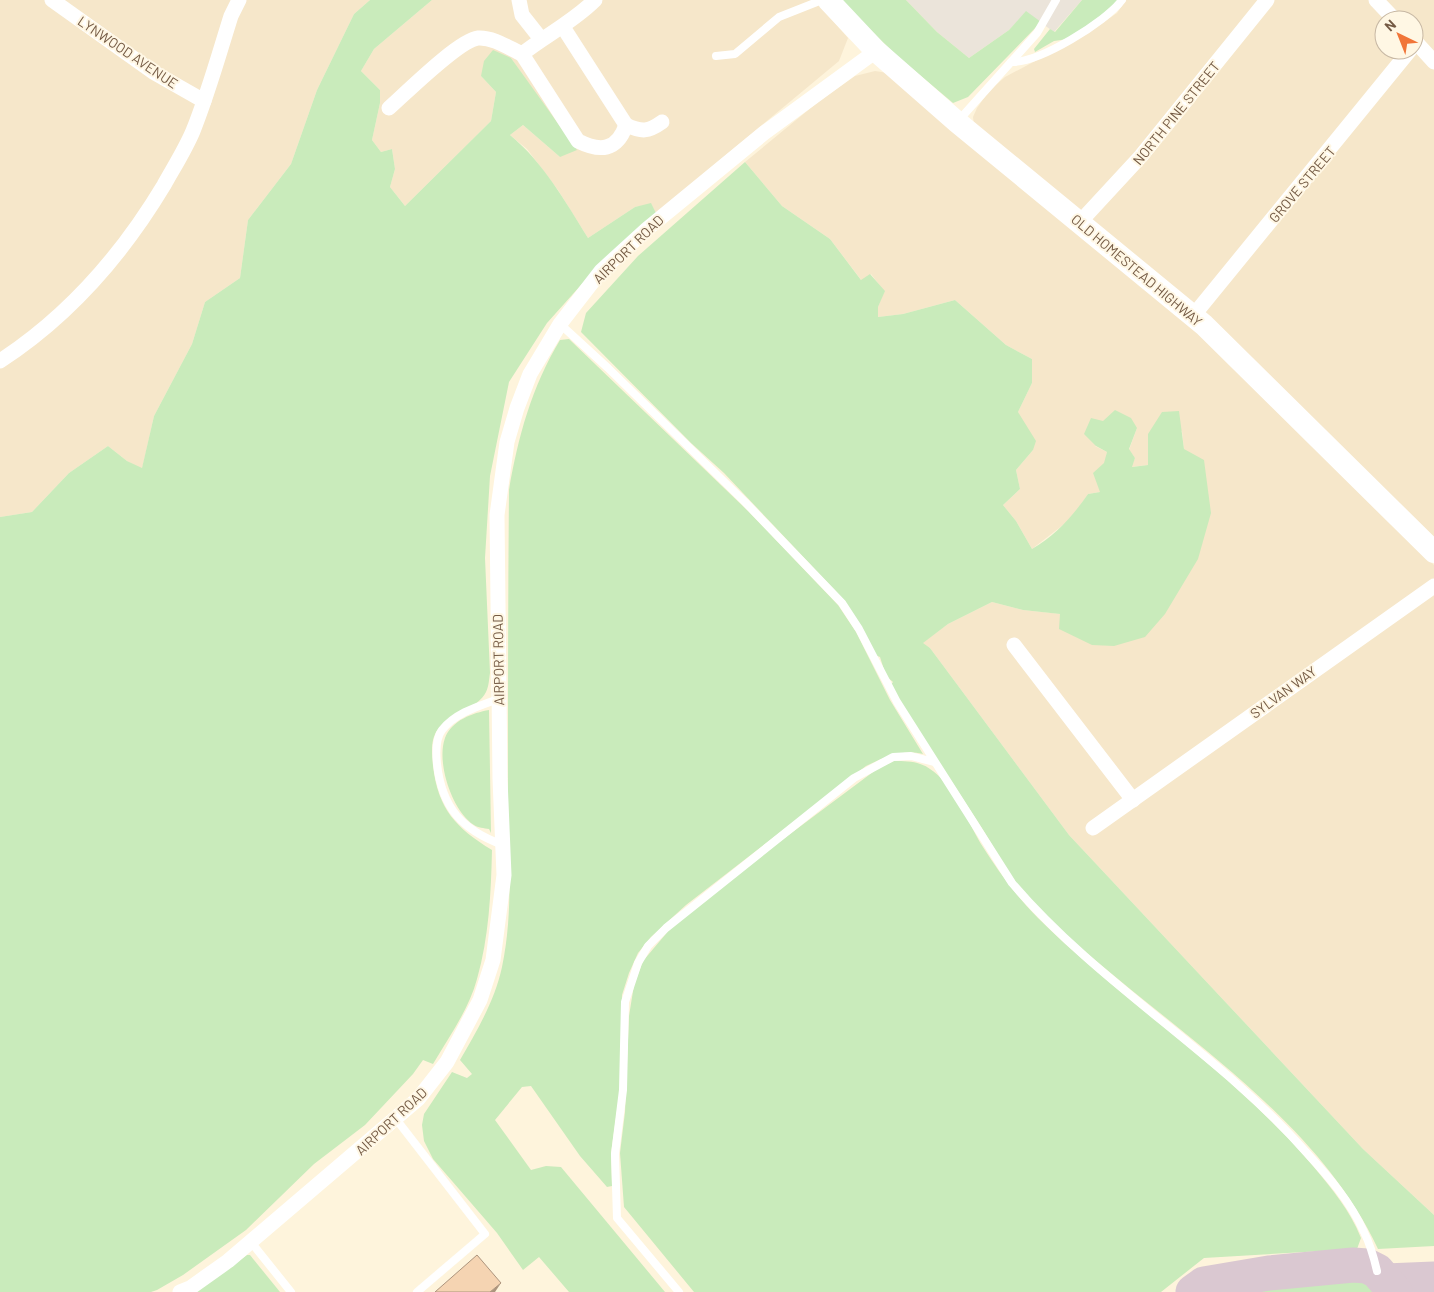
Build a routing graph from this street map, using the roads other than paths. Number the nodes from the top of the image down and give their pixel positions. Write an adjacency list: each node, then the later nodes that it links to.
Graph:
1 (52, 0): 21 (street, LYNWOOD AVENUE)
2 (238, 0): 21 (street)
3 (519, 0): 13 (street)
4 (595, 0): 12 (street)
5 (822, 0): 17 (lane)
6 (828, 0): 14 (main road, OLD HOMESTEAD HIGHWAY)
7 (1056, 0): 19 (lane)
8 (1122, 0): 19 (lane)
9 (1267, 0): 26 (street, NORTH PINE STREET)
10 (1376, 0): 11 (street)
11 (1386, 10)
12 (563, 27): 13 (street); 25 (street)
13 (541, 39): 16 (street)
14 (876, 51): 24 (main road, OLD HOMESTEAD HIGHWAY); 28 (street, AIRPORT ROAD)
15 (1424, 53): 20 (street)
16 (522, 54): 22 (street); 25 (street)
17 (716, 56)
18 (1401, 60): 27 (street, GROVE STREET)
19 (1011, 62): 24 (lane)
20 (1434, 62)
21 (204, 101): 29 (street)
22 (389, 108)
23 (662, 122): 25 (street)
24 (957, 122): 26 (main road, OLD HOMESTEAD HIGHWAY)
25 (626, 126)
26 (1080, 222): 27 (main road, OLD HOMESTEAD HIGHWAY)
27 (1192, 316): 30 (main road, OLD HOMESTEAD HIGHWAY)
28 (560, 324): 33 (street, AIRPORT ROAD); 34 (lane)
29 (0, 361)
30 (1434, 552)
31 (1434, 586): 35 (street, SYLVAN WAY)
32 (1014, 645): 35 (street)
33 (498, 700): 37 (street, AIRPORT ROAD); 37 (lane)
34 (934, 762): 40 (lane); 44 (lane)
35 (1133, 800): 36 (street, SYLVAN WAY)
36 (1093, 828)
37 (503, 845): 38 (street, AIRPORT ROAD)
38 (396, 1119): 39 (street, AIRPORT ROAD); 43 (lane)
39 (251, 1242): 41 (street, AIRPORT ROAD); 42 (lane)
40 (1378, 1271)
41 (180, 1292)
42 (291, 1292)
43 (417, 1292)
44 (680, 1292)

